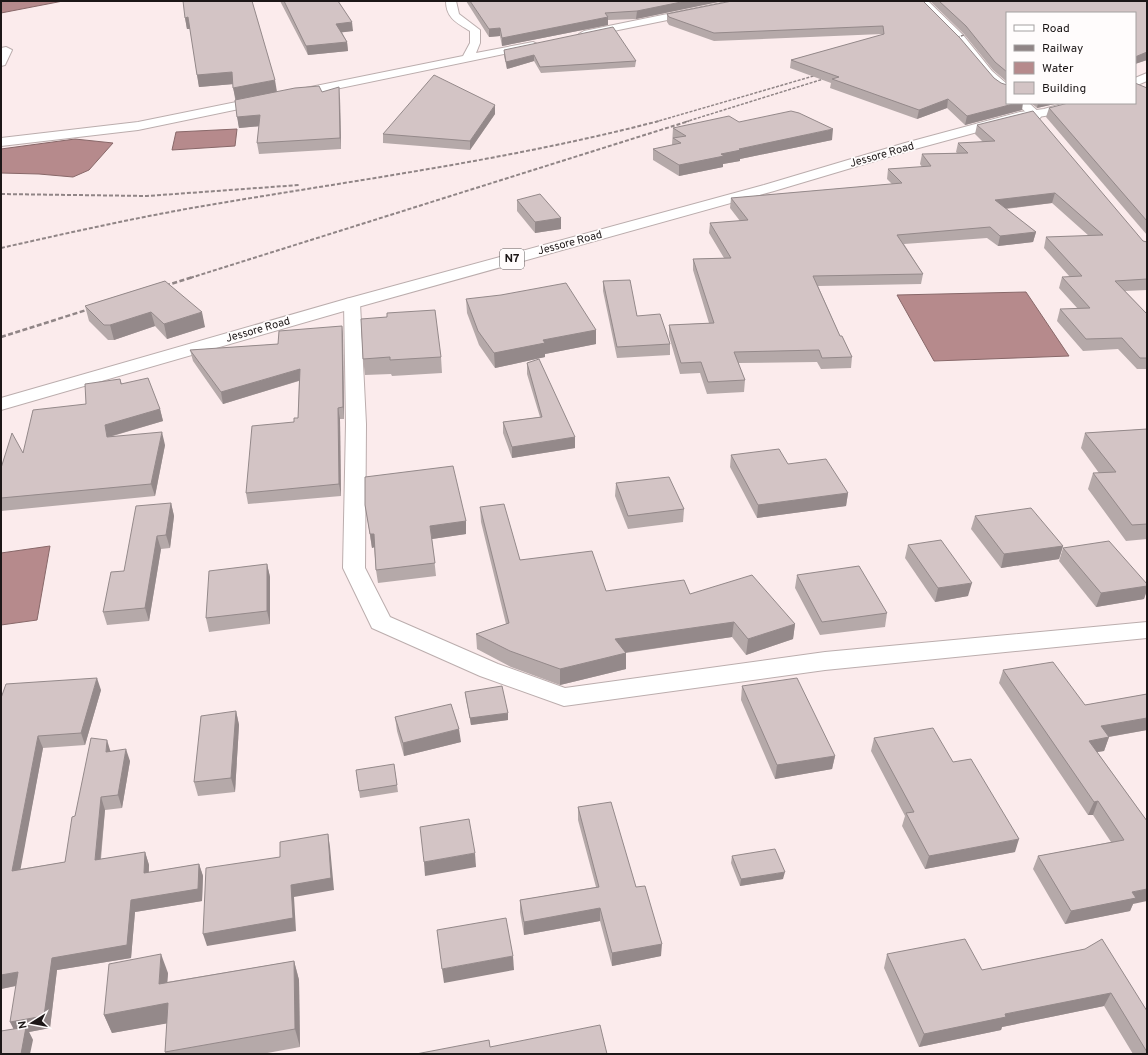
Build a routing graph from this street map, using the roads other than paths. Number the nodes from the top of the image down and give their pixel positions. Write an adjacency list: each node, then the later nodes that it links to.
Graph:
1 (451, 1): 7 (main road)
2 (746, 1): 4 (main road)
3 (923, 1): 13 (main road)
4 (576, 36)
5 (545, 42): 7 (main road)
6 (1, 51): 8 (main road)
7 (468, 58): 17 (main road)
8 (1, 63)
9 (1147, 69): 10 (main road)
10 (1136, 74)
11 (1147, 77): 12 (main road)
12 (1136, 82)
13 (1006, 89)
14 (1051, 104): 16 (main road, Jessore Road / N7)
15 (1073, 104): 16 (main road, Jessore Road / N7)
16 (1032, 114): 18 (main road, Jessore Road / N7)
17 (1, 142)
18 (352, 303): 19 (main road, Jessore Road / N7); 20 (main road)
19 (1, 404)
20 (1147, 630)

